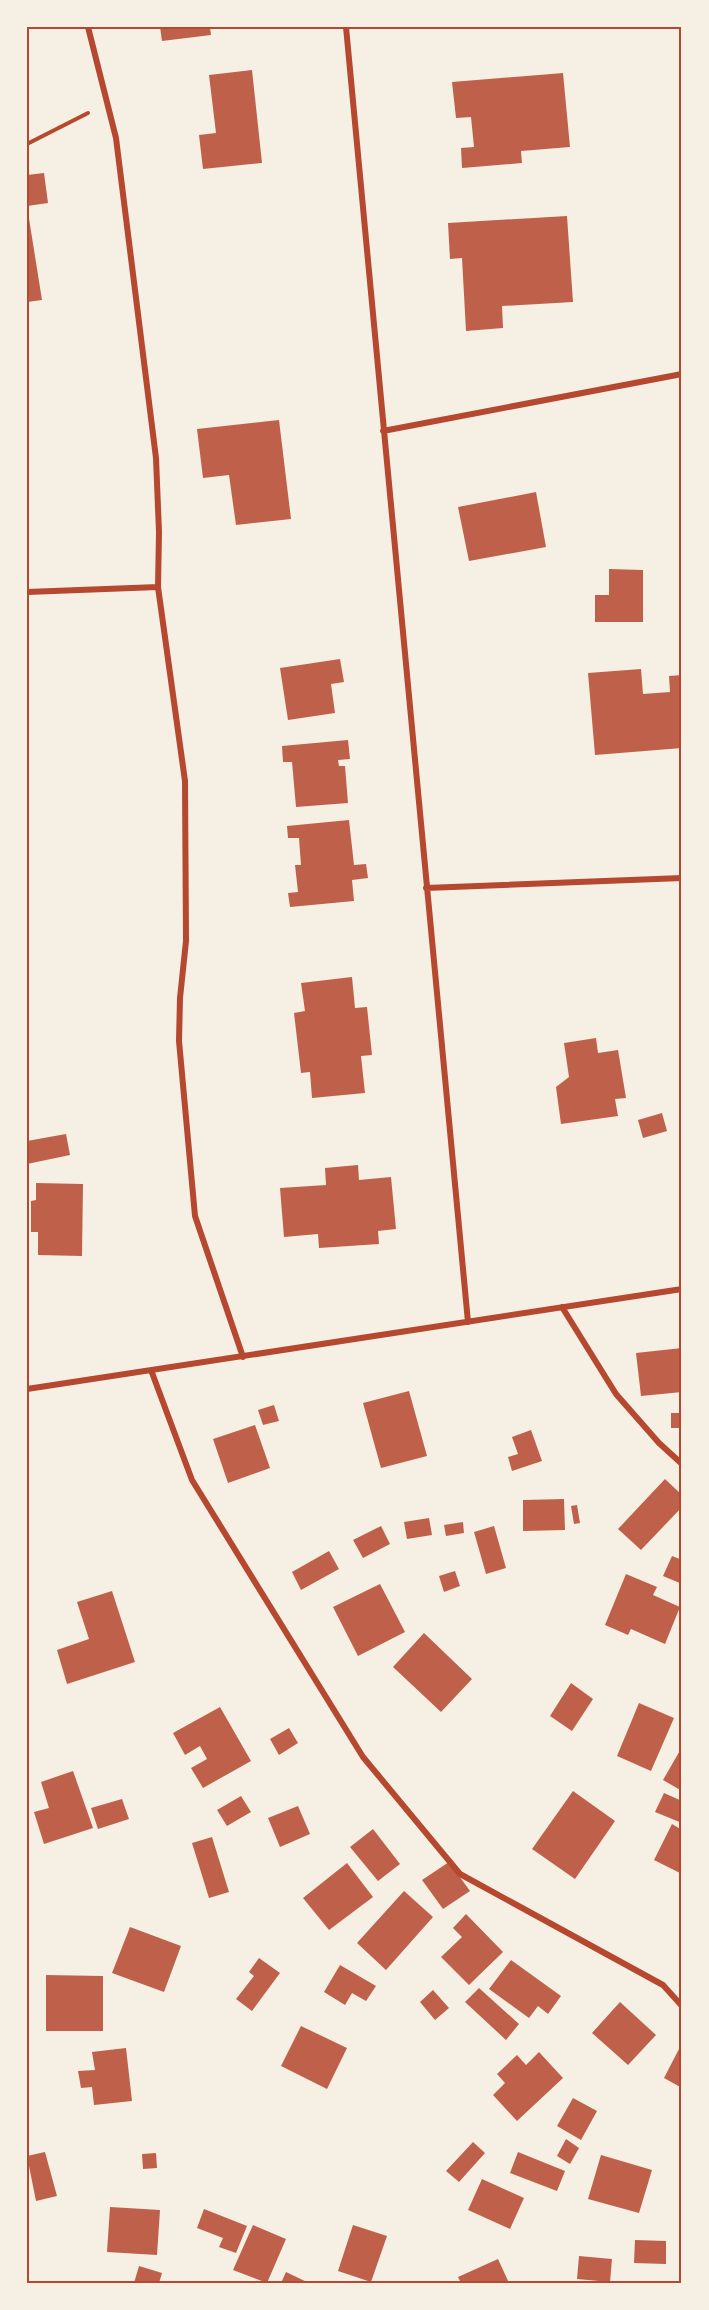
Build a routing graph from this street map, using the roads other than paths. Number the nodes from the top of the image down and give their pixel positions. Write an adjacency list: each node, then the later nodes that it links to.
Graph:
1 (88, 27): 5 (street)
2 (346, 27): 4 (street)
3 (682, 374): 4 (street)
4 (382, 431): 8 (street)
5 (158, 587): 6 (street); 12 (street)
6 (27, 592)
7 (682, 878): 8 (street)
8 (426, 888): 11 (street)
9 (682, 1289): 10 (street)
10 (562, 1307): 11 (street); 15 (street)
11 (468, 1322): 12 (street)
12 (243, 1357): 13 (street)
13 (152, 1370): 14 (street); 16 (street)
14 (27, 1389)
15 (682, 1464)
16 (682, 2006)

